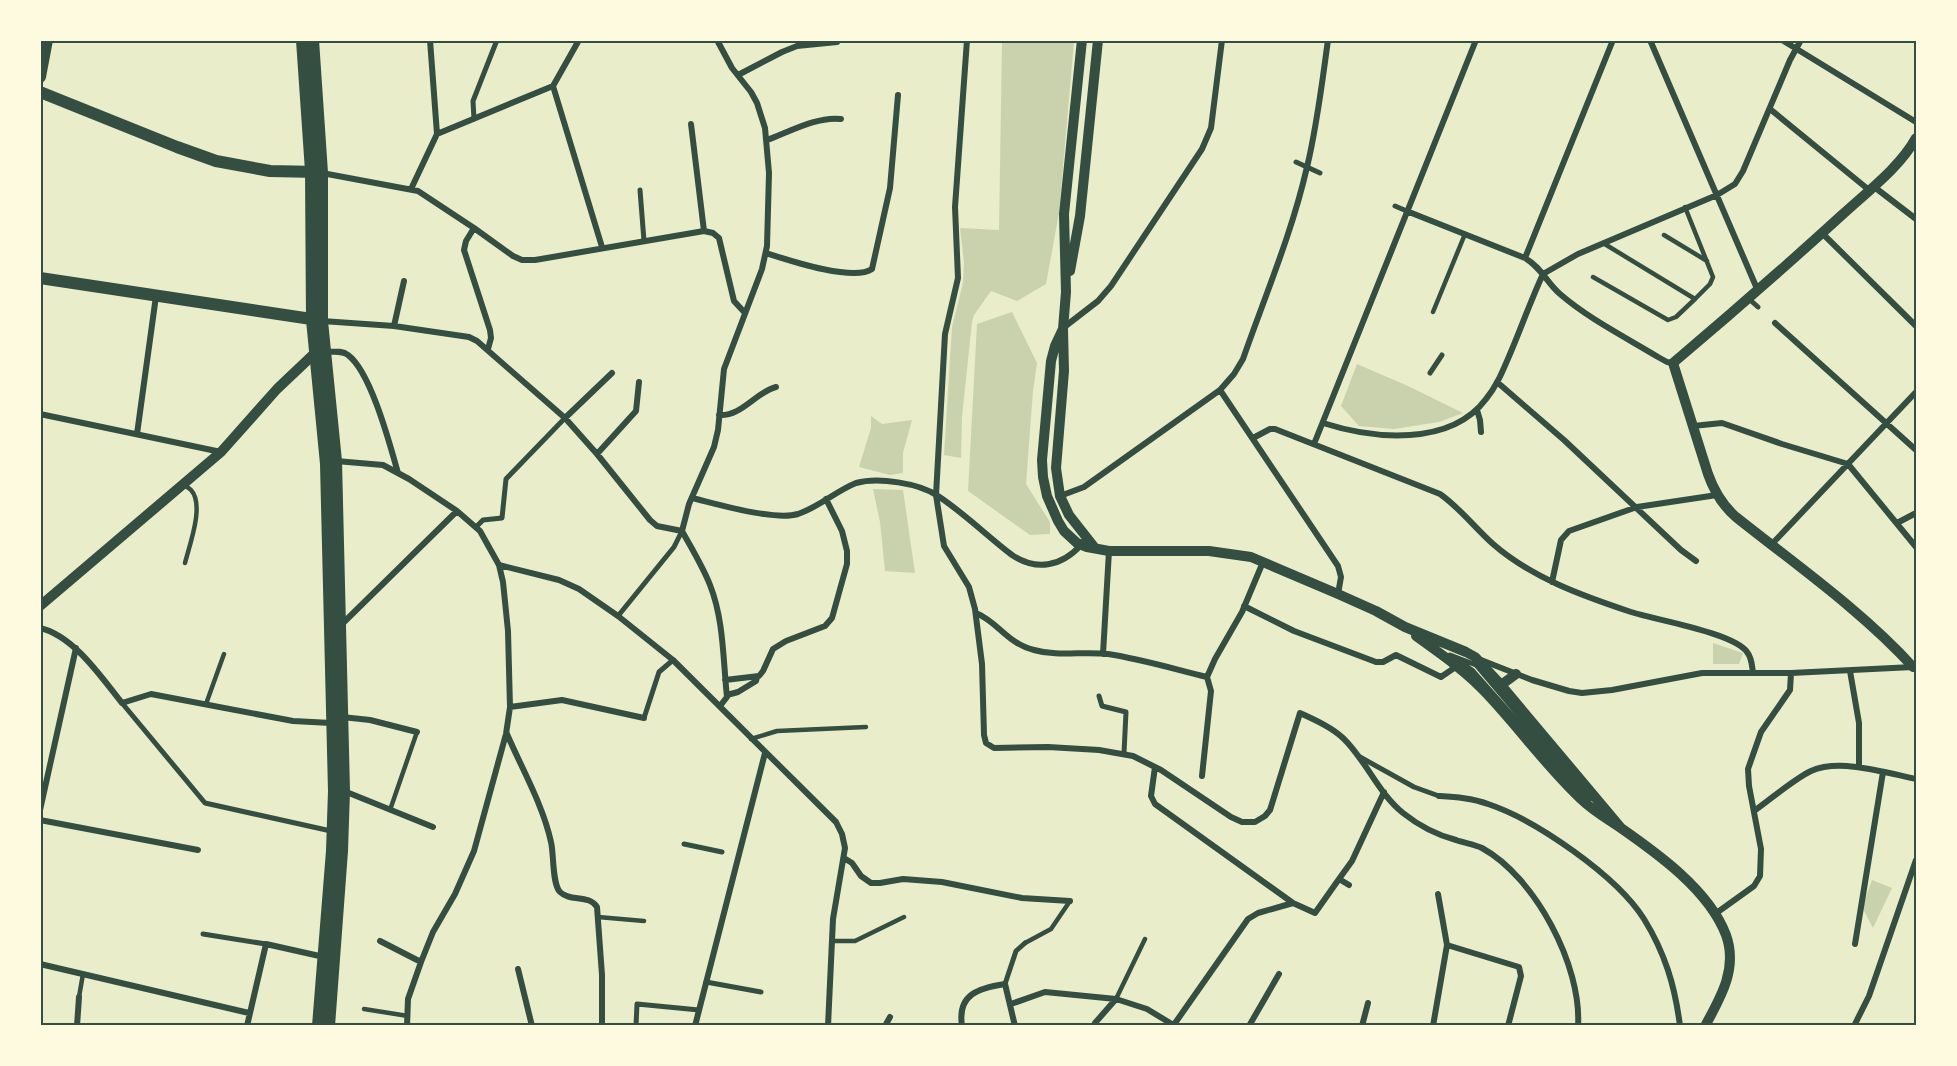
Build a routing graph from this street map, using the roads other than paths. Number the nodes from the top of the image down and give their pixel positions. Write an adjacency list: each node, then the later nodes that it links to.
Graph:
1 (47, 40): 21 (main road)
2 (302, 40): 35 (main road)
3 (313, 40): 35 (main road)
4 (430, 40): 30 (street)
5 (497, 40): 27 (street)
6 (579, 40): 22 (street)
7 (717, 40): 20 (street)
8 (967, 40): 101 (street)
9 (1082, 40): 60 (street)
10 (1098, 40): 60 (street)
11 (1222, 40): 71 (street)
12 (1328, 40): 34 (street)
13 (1476, 40): 43 (street)
14 (1613, 40): 54 (street)
15 (1650, 40): 40 (street)
16 (1782, 40): 19 (street)
17 (1801, 40): 19 (street)
18 (837, 42): 20 (street)
19 (1796, 48): 25 (street); 28 (street)
20 (738, 75): 32 (street)
21 (40, 77)
22 (553, 86): 27 (street); 52 (street)
23 (40, 92): 35 (main road)
24 (898, 95): 53 (street)
25 (1770, 109): 37 (street); 40 (street)
26 (840, 118): 32 (street)
27 (474, 119): 30 (street)
28 (1917, 122)
29 (691, 124): 46 (street)
30 (437, 134): 38 (street)
31 (1917, 138): 37 (street)
32 (767, 140): 53 (street)
33 (1296, 162): 34 (street)
34 (1307, 167): 36 (street); 81 (street)
35 (317, 172): 38 (street); 67 (main road)
36 (1320, 173)
37 (1871, 188): 44 (street); 47 (street)
38 (411, 189): 45 (street)
39 (640, 190): 50 (street)
40 (1717, 195): 42 (street); 61 (street)
41 (1395, 206): 43 (street)
42 (1685, 207): 51 (street); 55 (lane)
43 (1408, 212): 48 (street); 87 (street)
44 (1917, 219)
45 (474, 228): 52 (street); 72 (street)
46 (704, 231): 50 (street); 66 (street)
47 (1822, 233): 61 (street); 70 (street)
48 (1465, 234): 54 (street); 65 (lane)
49 (1664, 235): 55 (lane)
50 (644, 241): 52 (street)
51 (1603, 243): 56 (street); 63 (lane)
52 (602, 248)
53 (766, 253): 66 (street)
54 (1525, 258): 56 (street)
55 (1707, 261): 63 (lane)
56 (1543, 273): 75 (street); 79 (street)
57 (40, 278): 62 (main road)
58 (1593, 278): 63 (lane)
59 (404, 281): 69 (street)
60 (1066, 292): 71 (street)
61 (1754, 295): 64 (street); 75 (street)
62 (156, 296): 67 (main road); 91 (street)
63 (1695, 299)
64 (1758, 307)
65 (1433, 312)
66 (745, 313): 85 (street)
67 (317, 320): 69 (street); 73 (main road)
68 (1775, 322): 88 (street)
69 (394, 326): 72 (street)
70 (1917, 326)
71 (1063, 328): 102 (street); 112 (street)
72 (488, 349): 86 (street)
73 (320, 353): 95 (street); 97 (main road); 99 (street); 153 (main road)
74 (1442, 355): 77 (street)
75 (1672, 363): 89 (street)
76 (612, 373): 86 (street)
77 (1430, 373)
78 (639, 382): 96 (street)
79 (1497, 382): 83 (street); 106 (street)
80 (776, 387): 85 (street)
81 (1220, 390): 92 (street); 102 (street)
82 (1917, 392): 88 (street)
83 (1477, 410): 87 (street); 90 (street)
84 (40, 414): 91 (street)
85 (719, 415): 104 (street)
86 (565, 418): 96 (street); 110 (street)
87 (1323, 423): 93 (street)
88 (1886, 423): 94 (street); 98 (street)
89 (1693, 426): 98 (street); 103 (street)
90 (1481, 432)
91 (137, 434): 95 (street)
92 (1253, 438): 93 (street); 122 (street)
93 (1314, 444): 121 (street)
94 (1917, 450)
95 (221, 452): 100 (street)
96 (597, 454): 111 (street)
97 (336, 461): 99 (street); 127 (main road)
98 (1848, 464): 109 (street); 113 (street)
99 (398, 473): 107 (street)
100 (183, 485): 119 (lane); 123 (street)
101 (936, 495): 105 (street); 112 (street); 125 (street)
102 (1060, 495): 115 (street)
103 (1717, 495): 106 (street); 113 (street)
104 (692, 498): 105 (street); 111 (street)
105 (826, 499): 142 (street)
106 (1637, 507): 118 (street); 121 (street)
107 (457, 511): 110 (street); 127 (street)
108 (1917, 513): 109 (street)
109 (1897, 523): 114 (street)
110 (477, 526): 120 (street)
111 (682, 531): 126 (street); 144 (street)
112 (1081, 545): 115 (street)
113 (1771, 545): 137 (street)
114 (1917, 547)
115 (1095, 548): 116 (street)
116 (1109, 550): 117 (street); 132 (street)
117 (1263, 561): 122 (street); 124 (street)
118 (1696, 561)
119 (184, 563)
120 (500, 565): 126 (street); 151 (street)
121 (1552, 582): 139 (street)
122 (1338, 594): 128 (street)
123 (40, 606)
124 (1244, 606): 136 (street); 143 (street)
125 (976, 613): 132 (street); 159 (street)
126 (618, 616): 135 (street)
127 (340, 627): 153 (main road)
128 (1405, 627): 134 (street); 136 (street)
129 (40, 628): 130 (street)
130 (76, 648): 148 (street); 169 (street)
131 (224, 654): 149 (lane)
132 (1102, 654): 143 (street)
133 (1450, 655): 133 (street)
134 (1475, 657): 141 (street); 145 (street)
135 (673, 660): 150 (street); 152 (street)
136 (1457, 666): 174 (street)
137 (1915, 668): 138 (street)
138 (1850, 671): 140 (street); 162 (street)
139 (1753, 673): 140 (street); 141 (street)
140 (1791, 673): 171 (street)
141 (1515, 674): 145 (street)
142 (757, 676): 144 (street); 146 (street)
143 (1207, 677): 164 (street)
144 (725, 681): 146 (street)
145 (1501, 685): 174 (street)
146 (727, 695): 150 (street)
147 (1100, 696): 159 (street)
148 (122, 703): 149 (street); 175 (street)
149 (206, 704): 153 (street)
150 (720, 706): 157 (street)
151 (510, 707): 152 (street); 156 (street)
152 (644, 718)
153 (337, 720): 155 (street); 166 (main road); 175 (main road)
154 (866, 727): 157 (lane)
155 (417, 732): 170 (lane)
156 (506, 734): 187 (street); 199 (street)
157 (751, 739): 158 (street)
158 (765, 753): 179 (street); 204 (street)
159 (1124, 753): 161 (street)
160 (1359, 757): 161 (street); 167 (street); 168 (street)
161 (1155, 767): 185 (street)
162 (1859, 767): 163 (street); 171 (street)
163 (1883, 772): 165 (street); 196 (street)
164 (1202, 776)
165 (1917, 779)
166 (344, 791): 170 (street); 175 (main road)
167 (1384, 792): 181 (street); 235 (street)
168 (1439, 796): 236 (street)
169 (40, 810)
170 (390, 810): 173 (street)
171 (1754, 811): 186 (street)
172 (40, 820): 177 (street)
173 (433, 827)
174 (1621, 828): 186 (street)
175 (338, 832): 198 (main road)
176 (684, 844): 178 (street)
177 (198, 850)
178 (722, 852)
179 (844, 858): 184 (street); 193 (street)
180 (1917, 860): 238 (street)
181 (1339, 879): 182 (street); 185 (street)
182 (1348, 885)
183 (1438, 894): 197 (street)
184 (1070, 901): 194 (lane)
185 (1293, 903): 217 (street)
186 (1715, 914): 237 (street)
187 (598, 917): 189 (lane); 224 (street)
188 (904, 917): 193 (lane)
189 (644, 921)
190 (203, 934): 195 (street)
191 (1145, 939): 208 (lane)
192 (380, 941): 199 (street)
193 (832, 942): 227 (street)
194 (1025, 943): 205 (street)
195 (266, 944): 198 (street); 213 (street)
196 (1855, 944)
197 (1447, 945): 233 (street); 234 (street)
198 (329, 958): 220 (main road); 221 (main road)
199 (421, 962): 214 (street)
200 (40, 964): 202 (street)
201 (518, 969): 223 (street)
202 (83, 974): 207 (lane); 213 (street)
203 (1280, 974): 231 (street)
204 (706, 982): 206 (street); 212 (street)
205 (1005, 984): 210 (street); 229 (street)
206 (761, 992)
207 (79, 997): 218 (street)
208 (1116, 999): 210 (street); 216 (street); 217 (street)
209 (1368, 1003): 232 (street)
210 (1011, 1004): 230 (street)
211 (364, 1009): 214 (lane)
212 (699, 1010): 225 (street); 226 (street)
213 (249, 1013): 219 (street)
214 (408, 1016): 222 (street)
215 (890, 1017): 228 (street)
216 (1095, 1023)
217 (1174, 1025)
218 (77, 1026)
219 (247, 1026)
220 (318, 1026)
221 (329, 1026)
222 (407, 1026)
223 (532, 1026)
224 (602, 1026)
225 (636, 1026)
226 (695, 1026)
227 (828, 1026)
228 (885, 1026)
229 (962, 1026)
230 (1015, 1026)
231 (1249, 1026)
232 (1362, 1026)
233 (1433, 1026)
234 (1508, 1026)
235 (1578, 1026)
236 (1680, 1026)
237 (1705, 1026)
238 (1854, 1026)

